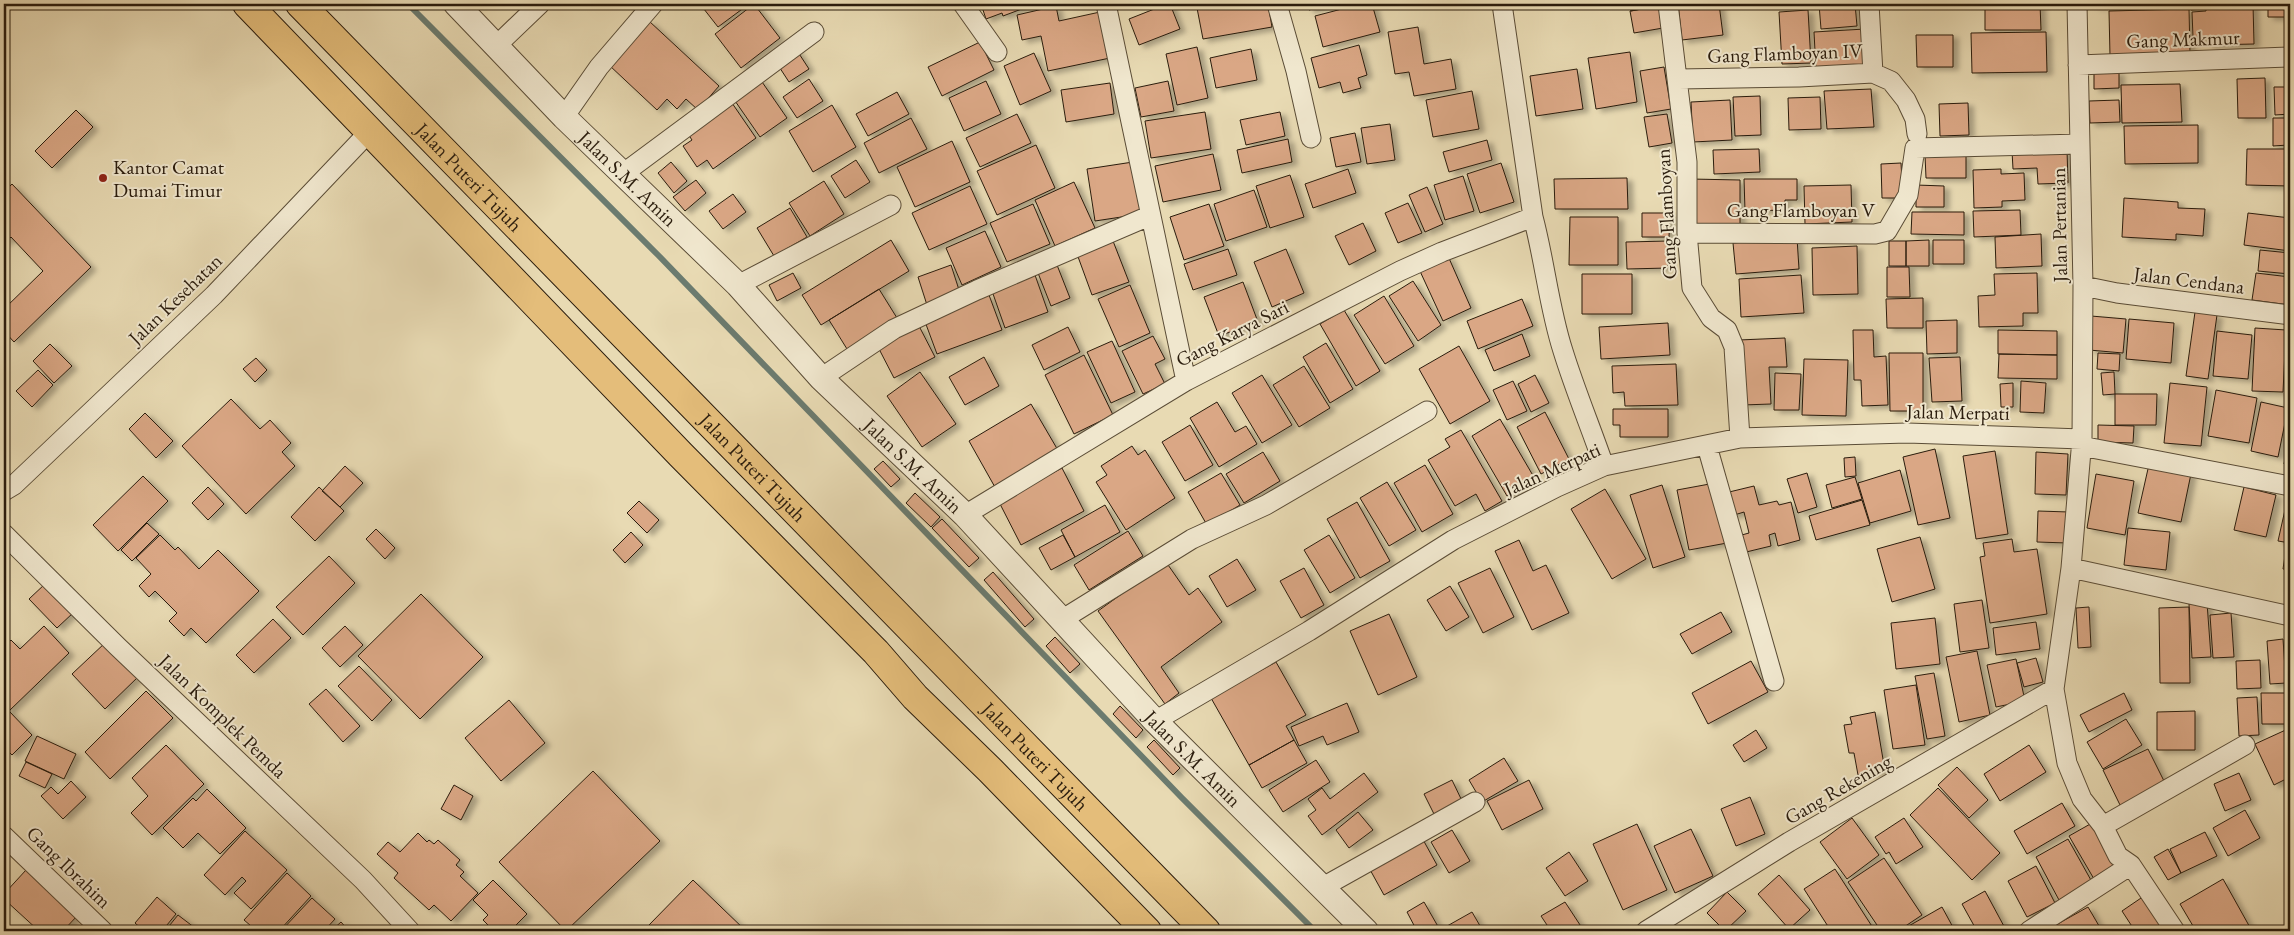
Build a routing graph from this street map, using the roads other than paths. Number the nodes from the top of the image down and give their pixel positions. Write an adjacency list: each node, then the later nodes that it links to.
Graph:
1 (247, 4): 21 (highway, Jalan Puteri Tujuh)
2 (300, 4): 50 (highway, Jalan Puteri Tujuh)
3 (456, 4): 14 (street, Jalan S.M. Amin)
4 (540, 4): 14 (street)
5 (654, 4): 20 (street)
6 (963, 4): 15 (street)
7 (1106, 4): 27 (street)
8 (1277, 4): 22 (street)
9 (1502, 4): 28 (street)
10 (1668, 4): 19 (street, Gang Flamboyan)
11 (1870, 4): 18 (street)
12 (2077, 4): 17 (street, Jalan Pertanian)
13 (814, 32): 25 (street)
14 (496, 46): 20 (street, Jalan S.M. Amin)
15 (997, 52)
16 (2290, 58): 17 (street, Gang Makmur)
17 (2078, 65): 24 (street, Jalan Pertanian)
18 (1873, 72): 19 (street, Gang Flamboyan IV); 23 (street, Gang Flamboyan IV)
19 (1679, 79): 29 (street, Gang Flamboyan)
20 (564, 117): 25 (street, Jalan S.M. Amin)
21 (370, 131): 41 (street, Jalan Kesehatan); 52 (highway, Jalan Puteri Tujuh)
22 (1311, 138)
23 (1916, 141): 24 (street); 29 (street, Gang Flamboyan V)
24 (2079, 144): 31 (street, Jalan Pertanian)
25 (624, 173): 30 (street, Jalan S.M. Amin)
26 (891, 205): 30 (street)
27 (1150, 216): 33 (street); 34 (street)
28 (1533, 217): 34 (street, Gang Karya Sari); 39 (street)
29 (1687, 233): 36 (street, Gang Flamboyan)
30 (738, 286): 33 (street, Jalan S.M. Amin)
31 (2083, 286): 32 (street, Jalan Cendana); 37 (street, Jalan Pertanian)
32 (2290, 315)
33 (821, 378): 42 (street, Jalan S.M. Amin)
34 (1186, 381): 42 (street, Gang Karya Sari)
35 (1427, 411): 46 (street)
36 (1740, 438): 37 (street, Jalan Merpati); 38 (street, Jalan Merpati)
37 (2081, 442): 40 (street, Jalan Merpati); 44 (street, Jalan Pertanian)
38 (1707, 446): 39 (street, Jalan Merpati); 47 (street)
39 (1604, 466): 49 (street, Jalan Merpati)
40 (2290, 486)
41 (4, 491)
42 (965, 515): 46 (street, Jalan S.M. Amin)
43 (4, 534): 59 (street, Jalan Komplek Pemda)
44 (2071, 568): 45 (street); 48 (street, Jalan Pertanian)
45 (2290, 616)
46 (1063, 619): 49 (street, Jalan S.M. Amin)
47 (1774, 681)
48 (2054, 689): 54 (street, Jalan Pertanian); 63 (street, Gang Rekening)
49 (1155, 721): 57 (street, Jalan S.M. Amin)
50 (1020, 741): 52 (highway); 61 (highway, Jalan Puteri Tujuh)
51 (2245, 745): 54 (street)
52 (990, 770): 60 (highway, Jalan Puteri Tujuh)
53 (1475, 802): 57 (street)
54 (2103, 826): 56 (street, Jalan Pertanian)
55 (4, 836): 58 (street, Gang Ibrahim)
56 (2131, 865): 64 (street); 65 (street, Jalan Pertanian)
57 (1323, 887): 62 (street, Jalan S.M. Amin)
58 (103, 931)
59 (410, 931)
60 (1147, 931)
61 (1206, 931)
62 (1366, 931)
63 (1646, 931)
64 (2029, 931)
65 (2175, 931)

